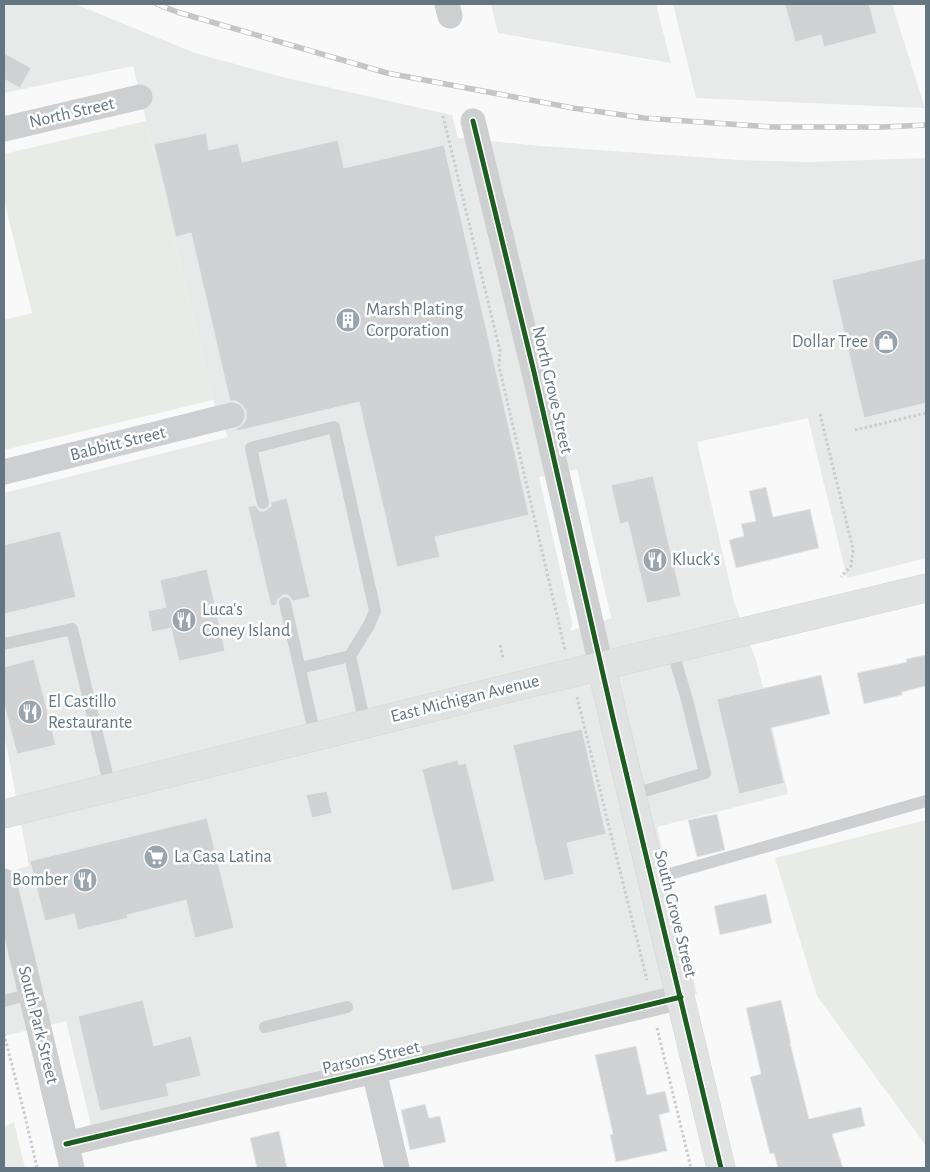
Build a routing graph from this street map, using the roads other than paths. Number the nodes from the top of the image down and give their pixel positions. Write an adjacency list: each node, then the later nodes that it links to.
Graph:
1 (140, 97): 3 (street, North Street)
2 (473, 121): 12 (street, North Grove Street)
3 (4, 129)
4 (232, 415): 5 (street, Babbitt Street)
5 (4, 472)
6 (263, 503): 11 (lane)
7 (926, 588): 10 (main road, East Michigan Avenue)
8 (285, 603): 13 (lane)
9 (4, 644): 16 (lane)
10 (672, 649): 12 (main road, East Michigan Avenue); 17 (lane)
11 (350, 656): 13 (lane); 14 (lane)
12 (601, 666): 14 (main road, East Michigan Avenue); 17 (main road, South Grove Street)
13 (300, 668): 15 (lane)
14 (364, 724): 15 (main road, East Michigan Avenue)
15 (314, 736): 16 (main road, East Michigan Avenue)
16 (110, 787): 19 (main road, East Michigan Avenue)
17 (631, 795): 20 (main road, South Grove Street)
18 (926, 801): 20 (lane)
19 (4, 814)
20 (652, 879): 23 (main road, South Grove Street)
21 (4, 881): 22 (street, South Park Street)
22 (31, 994): 24 (lane); 28 (street, South Park Street)
23 (681, 997): 27 (street, Parsons Street); 31 (main road, South Grove Street)
24 (4, 1001)
25 (347, 1007): 26 (lane)
26 (264, 1027)
27 (374, 1071): 28 (street, Parsons Street); 30 (street)
28 (66, 1144): 29 (street, South Park Street)
29 (72, 1168)
30 (397, 1168)
31 (721, 1168)

